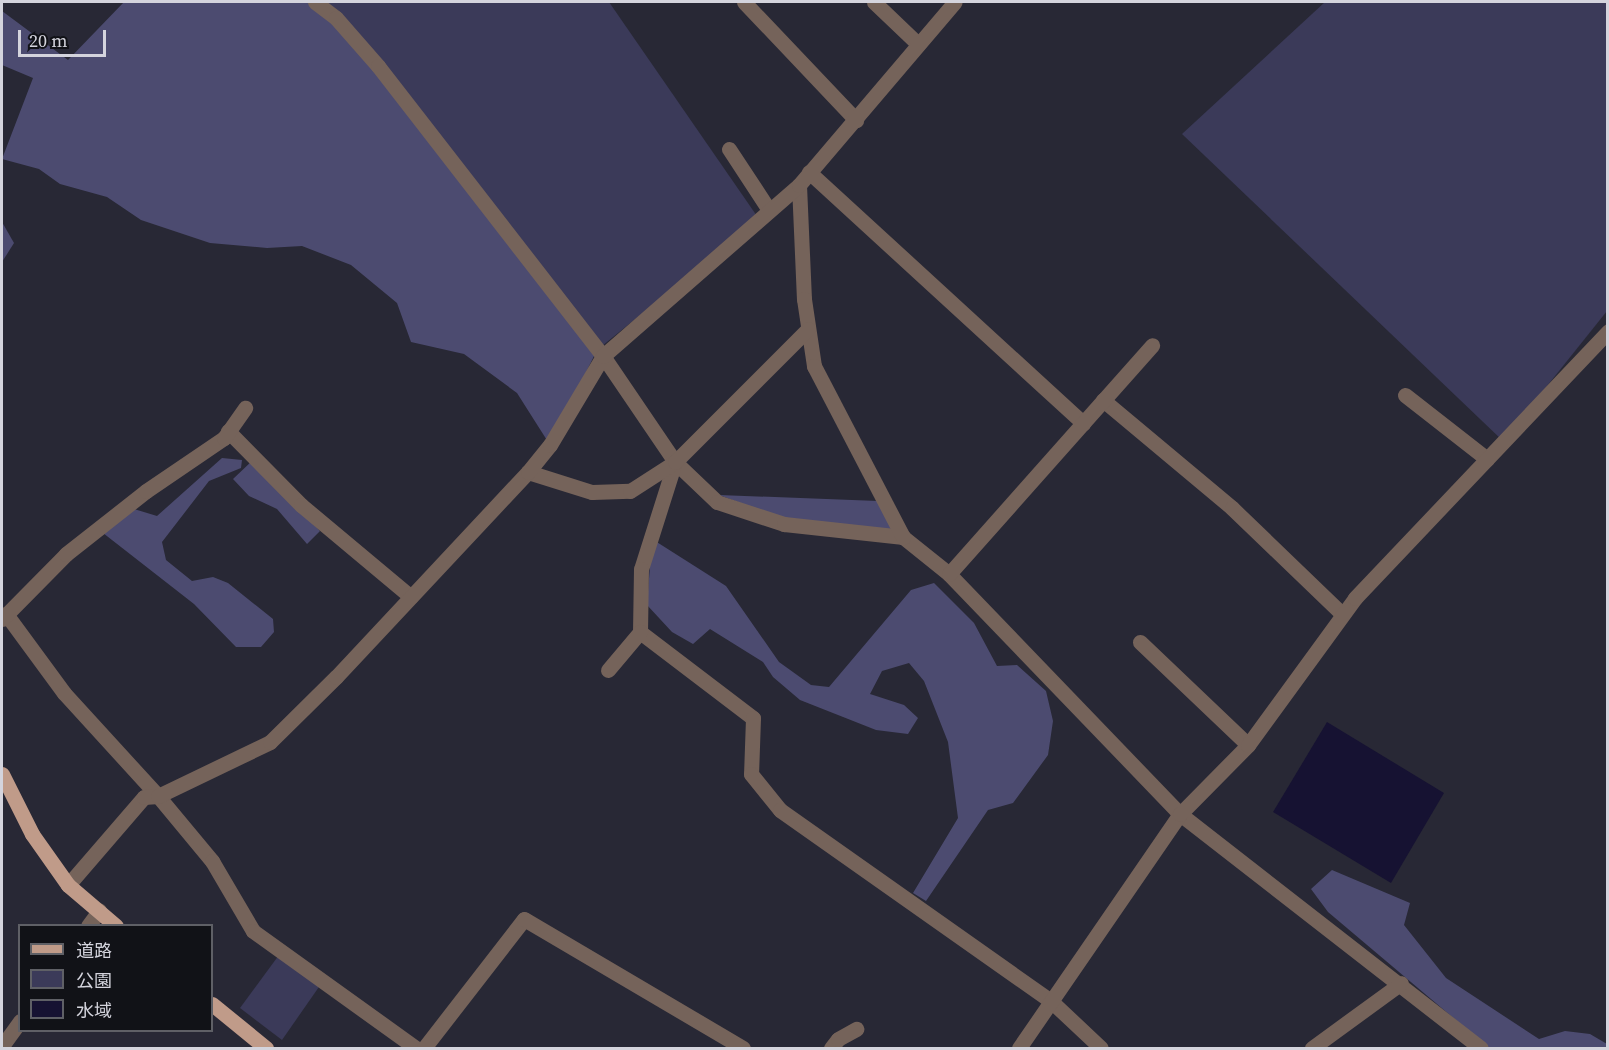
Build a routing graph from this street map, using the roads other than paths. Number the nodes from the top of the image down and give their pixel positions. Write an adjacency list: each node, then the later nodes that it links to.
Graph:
1 (315, 2): 14 (street)
2 (744, 2): 6 (street)
3 (874, 2): 5 (street)
4 (955, 2): 5 (street)
5 (918, 44): 6 (street)
6 (856, 120): 8 (street)
7 (729, 149): 10 (street)
8 (809, 172): 9 (street); 18 (street)
9 (799, 185): 10 (street); 11 (street)
10 (769, 210): 14 (street)
11 (808, 329): 21 (street); 23 (street)
12 (1608, 331): 20 (street)
13 (1152, 345): 16 (street)
14 (603, 356): 21 (street); 22 (street)
15 (1405, 395): 20 (street)
16 (1103, 399): 18 (street); 26 (street)
17 (245, 408): 19 (street)
18 (1083, 423): 24 (street)
19 (228, 431): 25 (street); 27 (street)
20 (1487, 459): 26 (street)
21 (675, 462): 22 (street); 23 (street); 28 (street)
22 (528, 472): 25 (street)
23 (903, 537): 24 (street)
24 (950, 574): 34 (street)
25 (411, 597): 33 (street)
26 (1342, 614): 31 (street)
27 (4, 616): 33 (street)
28 (640, 632): 30 (street); 40 (street)
29 (1140, 642): 31 (street)
30 (608, 670)
31 (1248, 745): 34 (street)
32 (2, 774): 35 (main road)
33 (158, 796): 35 (street); 46 (street)
34 (1180, 814): 39 (street); 40 (street)
35 (68, 885): 36 (main road)
36 (99, 911): 37 (street); 38 (main road)
37 (89, 924)
38 (115, 924)
39 (1401, 983): 52 (street); 53 (street)
40 (1052, 1002): 50 (street); 51 (street)
41 (213, 1005): 45 (main road)
42 (18, 1024): 44 (street)
43 (856, 1029): 49 (street)
44 (2, 1046)
45 (266, 1048)
46 (416, 1048)
47 (424, 1048): 48 (street)
48 (743, 1048)
49 (831, 1048)
50 (1019, 1048)
51 (1101, 1048)
52 (1312, 1048)
53 (1481, 1048)

